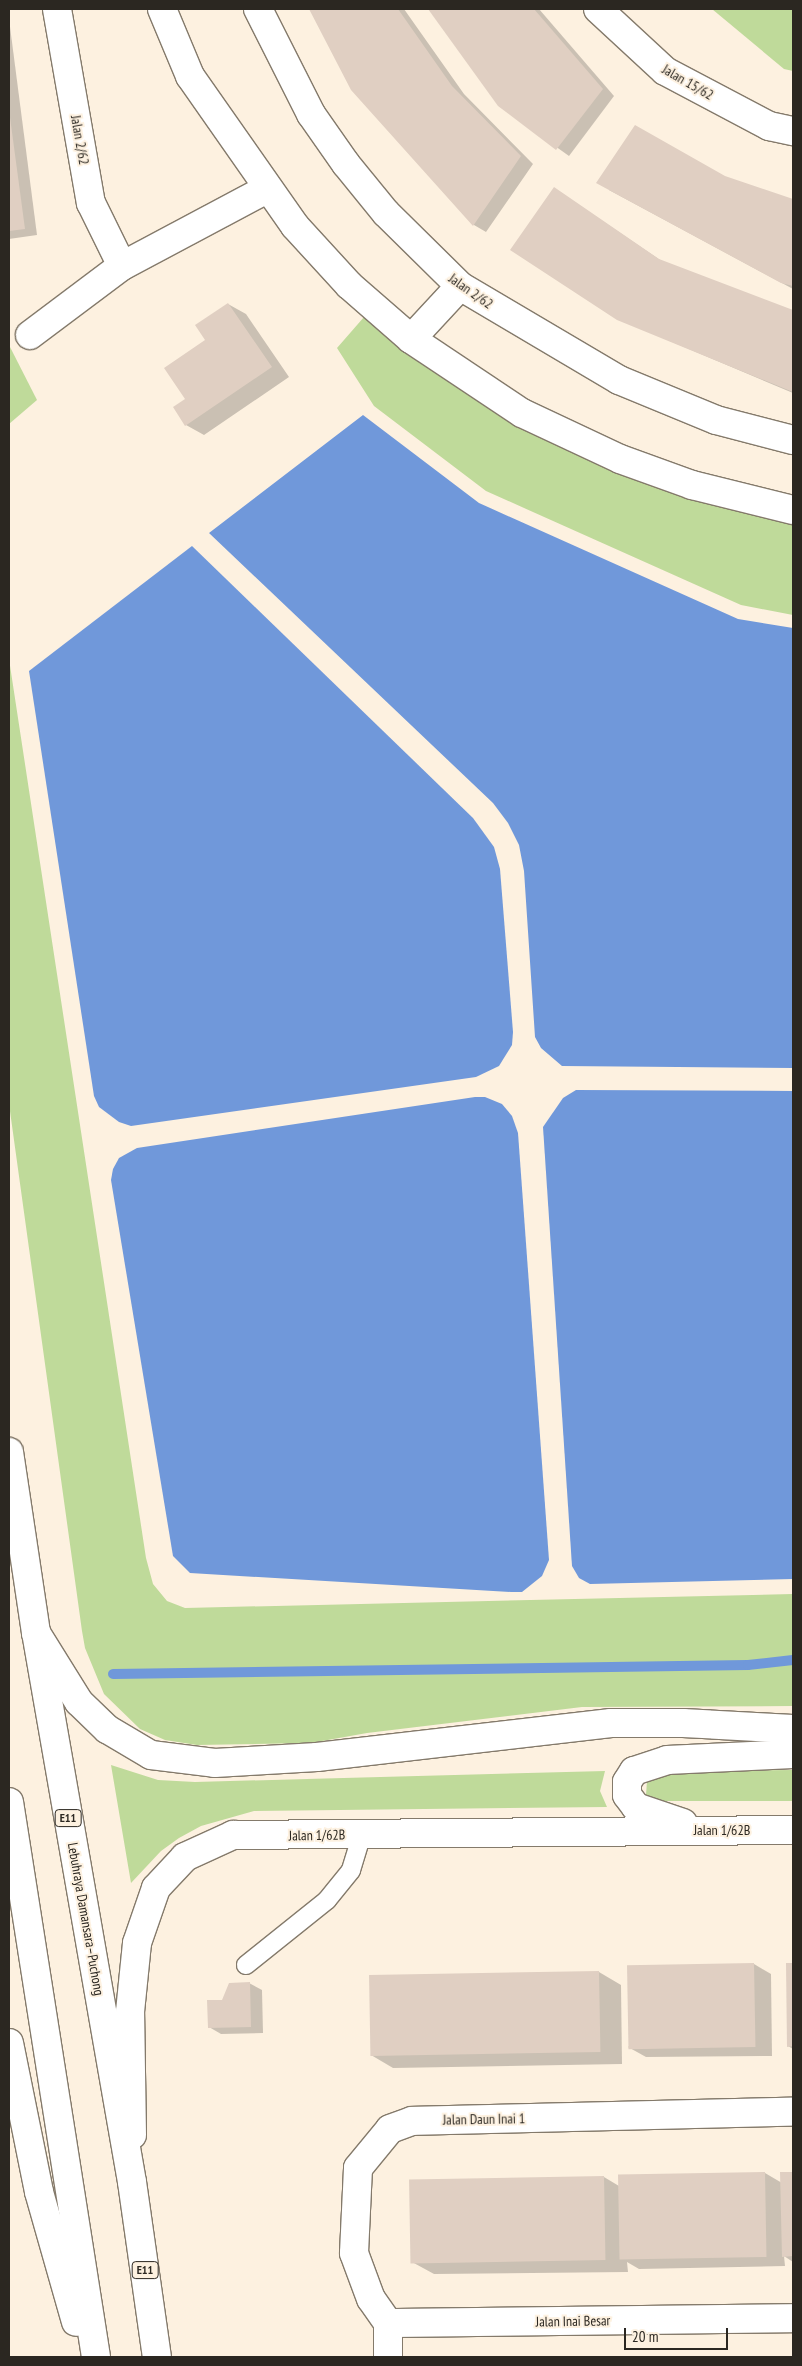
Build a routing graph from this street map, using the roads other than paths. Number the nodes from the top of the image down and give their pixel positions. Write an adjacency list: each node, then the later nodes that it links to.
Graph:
1 (57, 9): 7 (main road, Jalan 2/62)
2 (162, 9): 6 (main road)
3 (258, 9): 8 (main road, Jalan 2/62)
4 (598, 9): 5 (main road, Jalan 15/62)
5 (793, 131)
6 (267, 189): 7 (main road); 10 (main road)
7 (122, 266): 9 (main road)
8 (460, 286): 10 (main road); 11 (main road, Jalan 2/62)
9 (30, 335)
10 (412, 339): 12 (main road)
11 (793, 440)
12 (793, 510)
13 (9, 1452): 14 (main road, Lebuhraya Damansara–Puchong / E11)
14 (36, 1632): 15 (main road); 24 (main road, Lebuhraya Damansara–Puchong / E11)
15 (793, 1729)
16 (793, 1754): 18 (main road)
17 (9, 1802): 28 (main road)
18 (714, 1830): 19 (main road, Jalan 1/62B); 20 (main road, Jalan 1/62B)
19 (793, 1830)
20 (362, 1834): 21 (lane); 24 (main road, Jalan 1/62B)
21 (246, 1966)
22 (9, 2043): 27 (main road)
23 (793, 2112): 26 (main road, Jalan Daun Inai 1)
24 (132, 2182): 29 (main road, Lebuhraya Damansara–Puchong / E11)
25 (793, 2318): 26 (main road, Jalan Inai Besar)
26 (388, 2323): 30 (main road)
27 (86, 2357)
28 (96, 2357)
29 (157, 2357)
30 (388, 2357)

